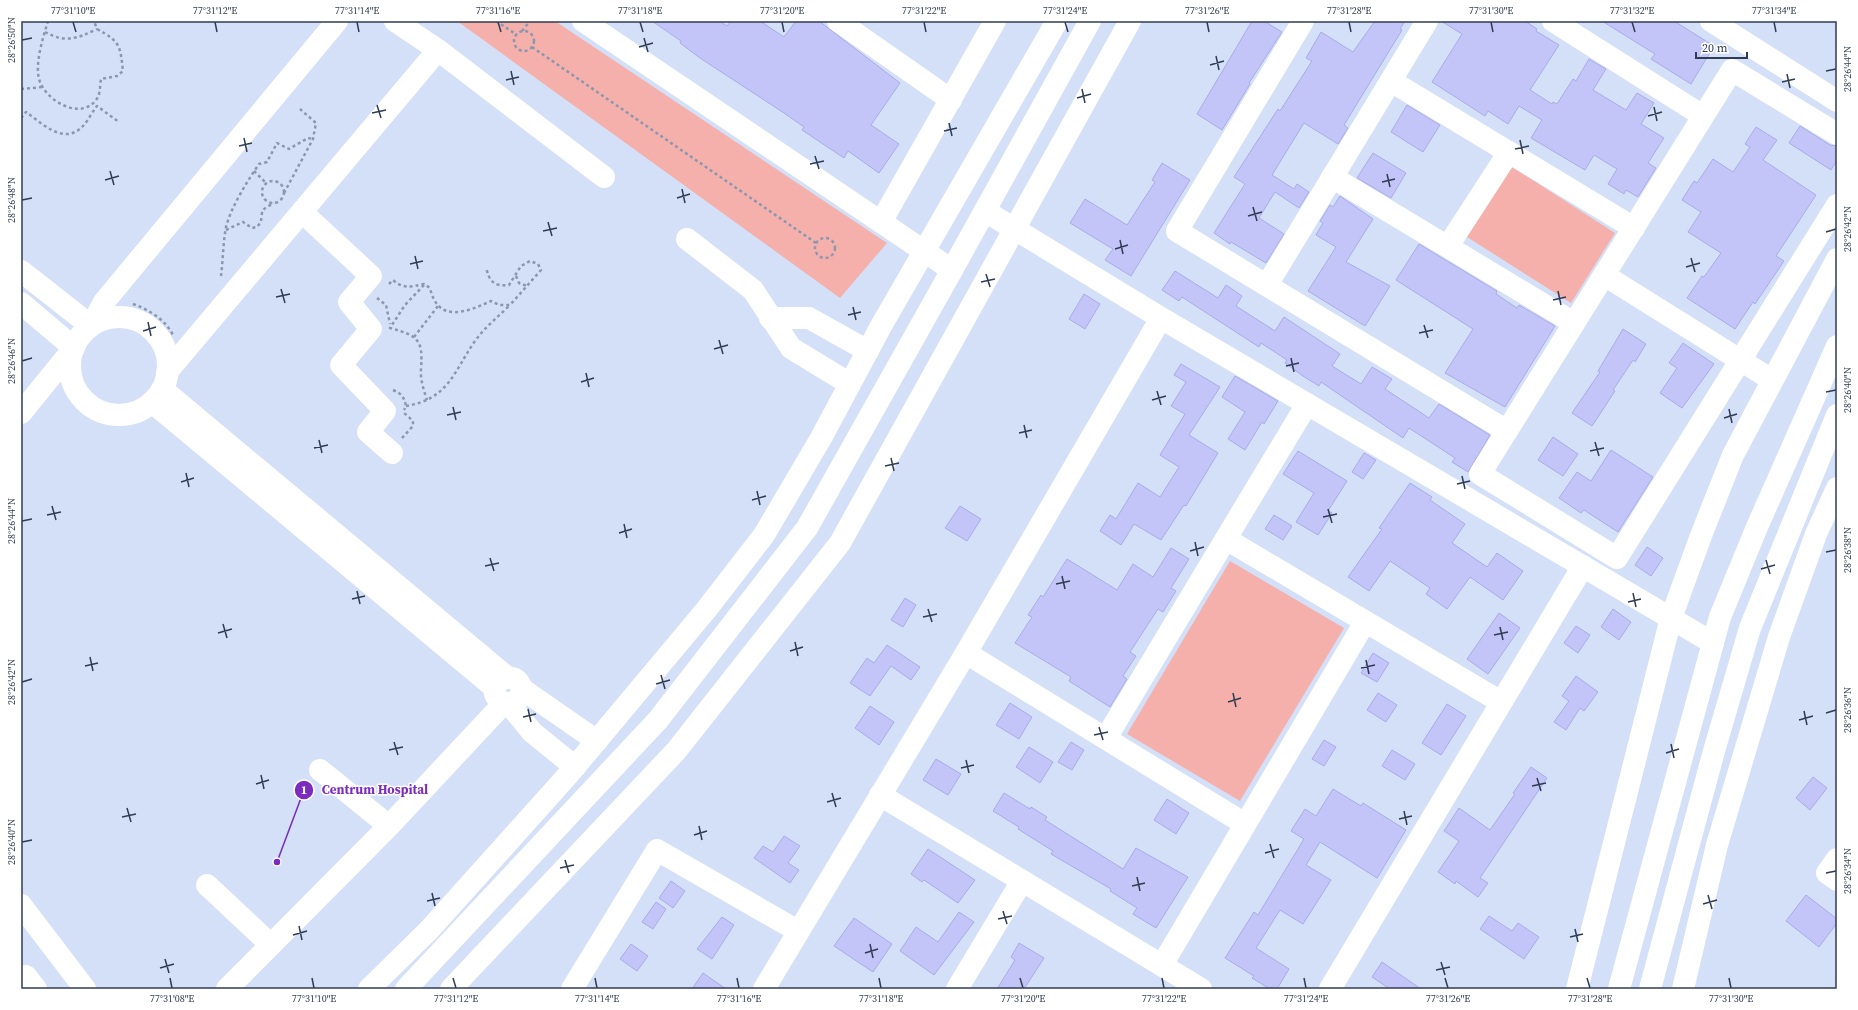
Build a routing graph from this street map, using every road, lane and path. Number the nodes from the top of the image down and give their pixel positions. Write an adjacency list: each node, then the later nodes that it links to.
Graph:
1 (48, 21): 18 (path)
2 (94, 21): 17 (path)
3 (337, 21): 71 (street)
4 (395, 21): 22 (street)
5 (496, 21): 20 (path)
6 (530, 21): 19 (path)
7 (583, 21): 44 (street)
8 (995, 21): 26 (street)
9 (1057, 21): 51 (street)
10 (1090, 21): 43 (street)
11 (1130, 21): 47 (street)
12 (1303, 21): 60 (street)
13 (1427, 21): 23 (street)
14 (1553, 21): 29 (street)
15 (1711, 21): 27 (street)
16 (843, 23): 26 (street)
17 (97, 29): 18 (path); 24 (path)
18 (45, 32): 24 (path)
19 (522, 32): 20 (path); 21 (path)
20 (517, 35): 21 (path)
21 (532, 47): 49 (path)
22 (438, 50): 36 (street); 42 (street)
23 (1391, 80): 34 (street); 37 (street)
24 (43, 87): 25 (path)
25 (21, 89)
26 (951, 100): 44 (street)
27 (1837, 101)
28 (300, 109): 33 (path)
29 (1704, 116): 32 (street); 45 (street)
30 (21, 118): 31 (path)
31 (119, 122)
32 (1837, 134)
33 (313, 139): 35 (path); 39 (path)
34 (1509, 152): 45 (street); 50 (street)
35 (254, 171): 38 (path); 46 (path)
36 (604, 177)
37 (1332, 177): 50 (street); 60 (street)
38 (266, 183): 39 (path); 40 (path)
39 (284, 193): 40 (path)
40 (275, 203): 46 (path)
41 (1837, 205): 79 (street)
42 (302, 212): 82 (street); 92 (street)
43 (985, 212): 47 (street); 54 (street)
44 (881, 222): 51 (street)
45 (1634, 228): 56 (street)
46 (226, 230): 58 (path)
47 (1014, 230): 69 (street); 123 (street)
48 (687, 239): 68 (street)
49 (816, 243): 49 (path)
50 (1448, 246): 70 (street)
51 (924, 251): 54 (street); 78 (street)
52 (1837, 259): 80 (street)
53 (486, 268): 57 (path)
54 (952, 270): 122 (street)
55 (21, 271): 71 (street)
56 (1604, 275): 70 (street); 79 (street)
57 (516, 276): 62 (path); 62 (path)
58 (221, 279)
59 (424, 284): 61 (path); 67 (path); 72 (path)
60 (1267, 285): 91 (street)
61 (387, 286)
62 (527, 286): 66 (path)
63 (382, 292): 72 (path)
64 (21, 304): 77 (street)
65 (134, 304): 73 (path)
66 (510, 305): 67 (path); 84 (path)
67 (438, 306): 75 (path)
68 (770, 318): 78 (street); 81 (street)
69 (1161, 318): 85 (street); 99 (street)
70 (1574, 323): 91 (street)
71 (91, 326): 77 (street); 82 (street)
72 (390, 328): 74 (path); 75 (path)
73 (178, 330)
74 (386, 334)
75 (414, 337): 84 (path)
76 (1837, 346): 98 (street)
77 (74, 348): 82 (street); 88 (street)
78 (868, 351): 81 (street)
79 (1740, 361): 80 (street); 91 (street)
80 (1772, 380): 96 (street)
81 (850, 384): 103 (street)
82 (160, 388): 100 (street)
83 (388, 388): 86 (path)
84 (427, 400): 86 (path)
85 (1307, 404): 94 (street); 95 (street)
86 (406, 406): 87 (path)
87 (403, 412): 90 (path); 92 (path)
88 (21, 413)
89 (1837, 415): 131 (street)
90 (399, 416)
91 (1507, 431)
92 (394, 447)
93 (1837, 488): 132 (street)
94 (1226, 539): 97 (street); 102 (street)
95 (1583, 566): 96 (street); 101 (street)
96 (1671, 618): 98 (street); 129 (street)
97 (1365, 622): 101 (street); 107 (street)
98 (1713, 643): 130 (street)
99 (966, 653): 102 (street); 106 (street)
100 (507, 692): 103 (street); 104 (street); 108 (street)
101 (1501, 702): 128 (street)
102 (1106, 738): 107 (street)
103 (596, 741): 104 (street)
104 (575, 767): 121 (street)
105 (320, 770): 108 (street)
106 (880, 795): 111 (street); 114 (street)
107 (1246, 824): 116 (street)
108 (389, 826): 115 (street)
109 (1837, 859): 110 (street)
110 (1837, 880)
111 (1022, 881): 116 (street); 126 (street)
112 (207, 885): 115 (street)
113 (21, 905): 119 (street)
114 (798, 930): 124 (street); 125 (street)
115 (272, 945): 120 (street)
116 (1162, 965): 127 (street)
117 (21, 978): 118 (street)
118 (36, 989)
119 (85, 989)
120 (227, 989)
121 (369, 989)
122 (406, 989)
123 (451, 989)
124 (572, 989)
125 (764, 989)
126 (957, 989)
127 (1201, 989)
128 (1330, 989)
129 (1577, 989)
130 (1619, 989)
131 (1650, 989)
132 (1683, 989)

